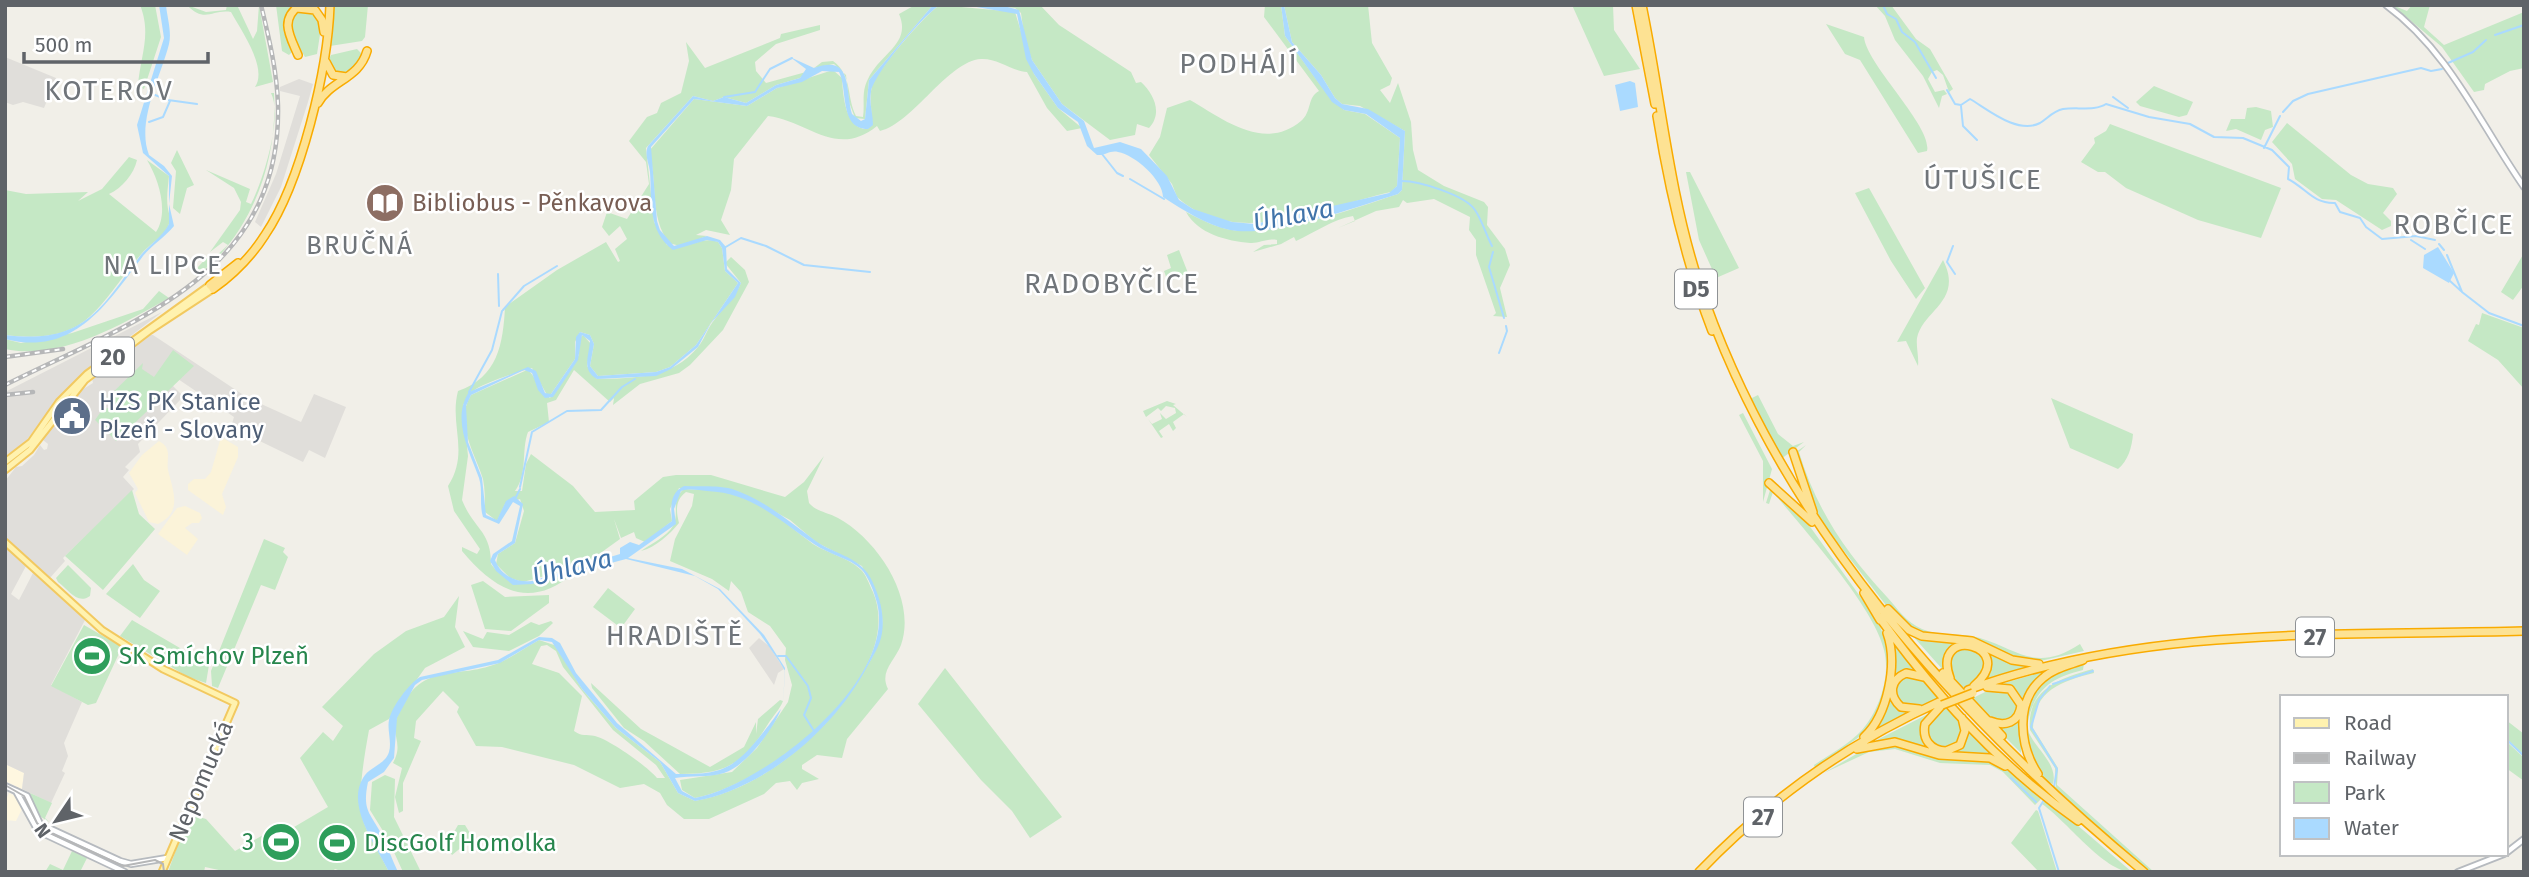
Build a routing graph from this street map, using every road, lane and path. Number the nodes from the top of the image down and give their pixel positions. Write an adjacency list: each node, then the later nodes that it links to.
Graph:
1 (328, 5): 6 (highway, 20); 7 (highway, 20)
2 (1636, 5): 19 (highway, D5)
3 (1642, 5): 19 (highway, D5)
4 (2386, 5): 13 (main road)
5 (298, 7): 6 (highway); 9 (highway)
6 (324, 32): 7 (highway, 20)
7 (325, 48): 10 (highway, 20)
8 (367, 51): 11 (highway)
9 (298, 55)
10 (323, 64): 11 (highway); 12 (highway, 20); 14 (highway, 20)
11 (351, 76): 12 (highway)
12 (312, 113): 14 (highway, 20)
13 (2524, 187)
14 (278, 207): 15 (highway, 20)
15 (212, 287): 17 (main road, 20)
16 (1793, 452): 19 (highway)
17 (7, 464)
18 (1769, 483): 19 (highway)
19 (1813, 521): 21 (highway, D5); 22 (highway, D5)
20 (5, 542): 46 (main road, Nepomucká)
21 (1842, 556): 23 (highway); 42 (highway, D5)
22 (1864, 593): 24 (highway); 42 (highway, D5)
23 (1882, 602): 27 (highway); 29 (highway)
24 (1879, 617): 28 (highway); 37 (highway)
25 (2524, 633): 26 (highway, 27)
26 (2086, 657): 27 (highway, 27); 30 (highway, 27); 39 (highway)
27 (2061, 661): 31 (highway, 27)
28 (1931, 681): 33 (highway); 34 (highway)
29 (1954, 685): 31 (highway); 35 (highway)
30 (1987, 687): 31 (highway, 27); 35 (highway)
31 (1970, 692): 32 (highway, 27, bridge)
32 (1941, 704): 33 (highway, 27); 34 (highway); 36 (highway, 27)
33 (1929, 707): 37 (highway, 27)
34 (1956, 709): 38 (highway)
35 (1982, 715): 39 (highway)
36 (1857, 749): 38 (highway); 52 (highway, 27)
37 (1846, 751): 51 (highway, 27)
38 (2020, 776): 42 (highway)
39 (2040, 778): 42 (highway)
40 (5, 786): 41 (main road)
41 (15, 790): 47 (main road); 48 (main road)
42 (2047, 791): 53 (highway, D5); 54 (highway, D5)
43 (2524, 839): 44 (main road)
44 (2508, 851)
45 (2500, 856): 55 (main road)
46 (165, 861): 47 (main road); 50 (main road, Nepomucká)
47 (144, 862): 49 (main road)
48 (122, 870)
49 (134, 871)
50 (162, 872)
51 (1699, 872)
52 (1704, 872)
53 (2137, 872)
54 (2144, 872)
55 (2458, 872)

